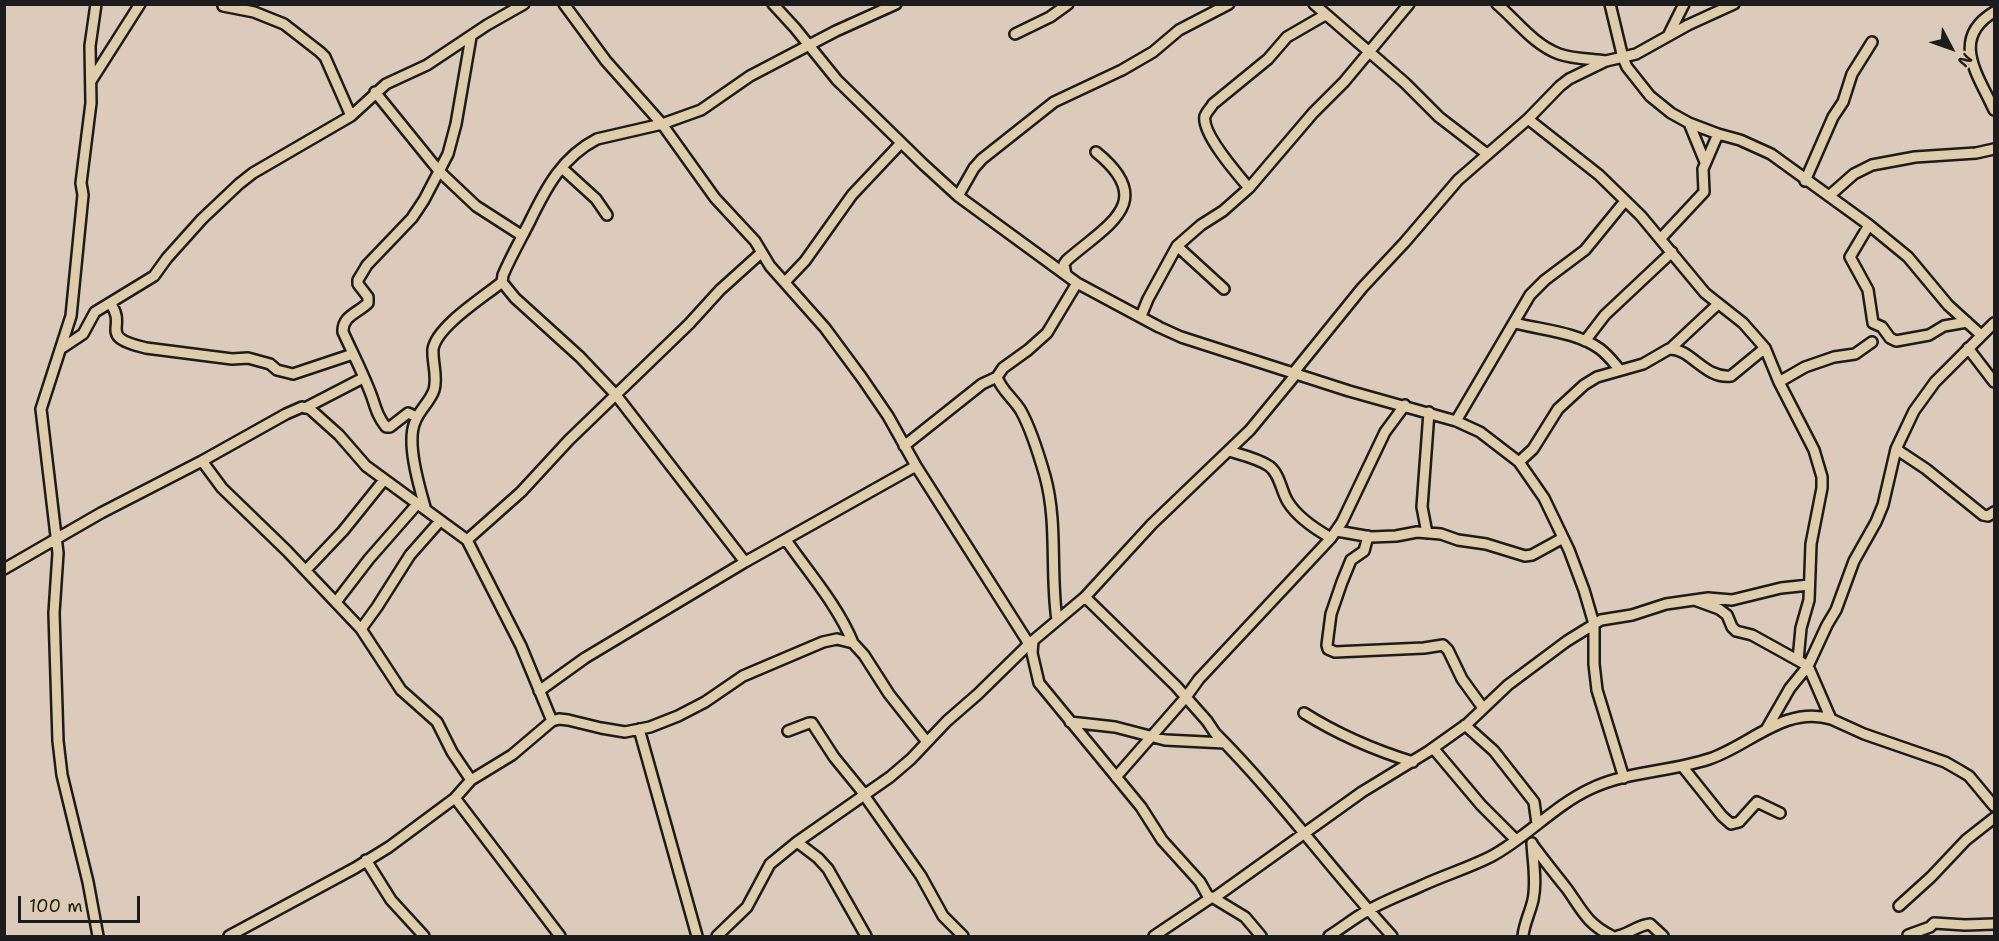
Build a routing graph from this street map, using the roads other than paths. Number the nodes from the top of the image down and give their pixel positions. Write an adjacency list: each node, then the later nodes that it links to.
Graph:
1 (96, 4): 26 (street)
2 (140, 4): 26 (street)
3 (524, 4): 20 (street)
4 (564, 4): 32 (street)
5 (773, 4): 22 (street)
6 (896, 4): 22 (street)
7 (1068, 4): 18 (street)
8 (1229, 4): 43 (street)
9 (1314, 4): 17 (street)
10 (1409, 4): 23 (street)
11 (1497, 4): 25 (street)
12 (1610, 4): 24 (street)
13 (1684, 4): 19 (street)
14 (1734, 4): 19 (street)
15 (223, 6): 29 (street)
16 (1995, 12): 28 (street)
17 (1324, 15): 23 (street); 42 (street)
18 (1015, 34)
19 (1668, 36): 24 (street)
20 (471, 37): 27 (street); 40 (street)
21 (1872, 42): 41 (street)
22 (809, 47): 32 (street); 34 (street)
23 (1368, 52): 37 (street); 42 (street)
24 (1623, 58): 25 (street); 31 (street)
25 (1606, 61): 30 (street)
26 (90, 83): 67 (street)
27 (375, 92): 29 (street); 40 (street)
28 (1995, 110)
29 (351, 116): 58 (street)
30 (1528, 119): 37 (street); 45 (street)
31 (1689, 123): 33 (street); 38 (street)
32 (662, 124): 39 (street); 52 (street)
33 (1718, 134): 38 (street); 41 (street)
34 (901, 143): 43 (street); 55 (street)
35 (1995, 149): 44 (street)
36 (1096, 152): 53 (street)
37 (1487, 154): 73 (street)
38 (1705, 162): 49 (street)
39 (562, 168): 46 (street); 48 (street)
40 (439, 171): 48 (street); 71 (street)
41 (1805, 181): 44 (street)
42 (1249, 188): 50 (street)
43 (958, 196): 53 (street)
44 (1828, 196): 47 (street)
45 (1625, 201): 49 (street); 62 (street)
46 (607, 215)
47 (1869, 225): 61 (street); 61 (street)
48 (521, 235): 54 (street)
49 (1660, 238): 51 (street)
50 (1177, 246): 57 (street); 60 (street)
51 (1672, 252): 59 (street); 65 (street)
52 (761, 253): 55 (street); 78 (street)
53 (1066, 275): 56 (street)
54 (502, 282): 78 (street); 82 (street)
55 (785, 282): 84 (street)
56 (1077, 283): 60 (street); 74 (street)
57 (1224, 289)
58 (110, 303): 67 (street); 71 (street)
59 (1718, 304): 68 (street); 70 (street)
60 (1141, 316): 73 (street)
61 (1967, 322): 64 (street)
62 (1515, 323): 65 (street); 83 (street)
63 (1995, 323): 64 (street)
64 (1981, 335): 69 (street)
65 (1585, 341): 72 (street)
66 (1872, 342): 76 (street)
67 (62, 348): 98 (street)
68 (1765, 348): 70 (street); 76 (street)
69 (1968, 348): 77 (street); 85 (street)
70 (1670, 349): 72 (street)
71 (353, 354): 75 (street)
72 (1620, 370): 88 (street)
73 (1296, 372): 79 (street); 86 (street)
74 (997, 377): 84 (street); 108 (street)
75 (363, 378): 80 (street); 82 (street)
76 (1779, 382): 104 (street)
77 (1995, 382)
78 (616, 395): 99 (street); 101 (street)
79 (1405, 405): 81 (street); 95 (street)
80 (305, 408): 87 (street); 90 (street)
81 (1429, 412): 83 (street); 94 (street)
82 (417, 417): 91 (street)
83 (1456, 421): 88 (street)
84 (904, 446): 89 (street)
85 (1896, 449): 92 (street); 114 (street)
86 (1229, 451): 95 (street); 105 (street)
87 (202, 461): 98 (street); 103 (street)
88 (1519, 462): 97 (street)
89 (916, 466): 100 (street); 111 (street)
90 (384, 480): 91 (street); 103 (street)
91 (422, 505): 93 (street); 107 (street)
92 (1995, 512)
93 (440, 521): 99 (street); 110 (street)
94 (1427, 532): 96 (street); 97 (street)
95 (1334, 535): 96 (street); 116 (street)
96 (1368, 536): 117 (street)
97 (1563, 538): 109 (street)
98 (55, 540): 102 (street); 153 (street)
99 (466, 540): 115 (street)
100 (786, 540): 101 (street); 112 (street)
101 (745, 562): 115 (street)
102 (4, 569)
103 (306, 570): 107 (street)
104 (1809, 585): 106 (street); 113 (street)
105 (1084, 597): 108 (street); 116 (street)
106 (1691, 600): 109 (street); 113 (street)
107 (336, 602): 110 (street)
108 (1057, 620): 111 (street)
109 (1594, 624): 117 (street); 133 (street)
110 (361, 628): 134 (street)
111 (1031, 642): 121 (street); 127 (street)
112 (853, 643): 124 (street); 127 (street)
113 (1797, 660): 114 (street)
114 (1808, 666): 119 (street); 123 (street)
115 (539, 691): 120 (street)
116 (1186, 698): 126 (street); 128 (street)
117 (1483, 708): 122 (street)
118 (1304, 713): 130 (street)
119 (1831, 719): 123 (street); 136 (street)
120 (552, 722): 124 (street); 134 (street)
121 (1070, 722): 126 (street); 132 (street)
122 (1465, 725): 129 (street); 142 (street)
123 (1767, 728): 131 (street)
124 (639, 729): 157 (street)
125 (788, 731): 137 (street)
126 (1151, 737): 128 (street); 132 (street)
127 (927, 742): 137 (street)
128 (1225, 743): 143 (street)
129 (1433, 748): 130 (street); 144 (street)
130 (1413, 762): 143 (street)
131 (1682, 766): 133 (street); 140 (street)
132 (1116, 777): 148 (street)
133 (1624, 777): 142 (street)
134 (471, 780): 138 (street)
135 (1995, 789): 136 (street)
136 (1985, 794): 139 (street)
137 (864, 795): 145 (street); 160 (street)
138 (454, 798): 147 (street); 156 (street)
139 (1995, 806)
140 (1780, 813)
141 (1995, 818): 149 (street)
142 (1534, 826): 144 (street); 146 (street)
143 (1305, 833): 148 (street); 150 (street)
144 (1516, 840): 150 (street)
145 (797, 842): 158 (street); 159 (street)
146 (1532, 844): 165 (street); 166 (street)
147 (366, 860): 154 (street); 155 (street)
148 (1212, 898): 161 (street); 162 (street)
149 (1899, 906)
150 (1368, 910): 163 (street); 164 (street)
151 (1995, 924): 152 (street)
152 (1908, 935)
153 (98, 936)
154 (229, 936)
155 (424, 936)
156 (560, 936)
157 (697, 936)
158 (717, 936)
159 (866, 936)
160 (963, 936)
161 (1154, 936)
162 (1262, 936)
163 (1329, 936)
164 (1392, 936)
165 (1523, 936)
166 (1612, 936)
167 (1618, 936): 168 (street)
168 (1663, 936)

